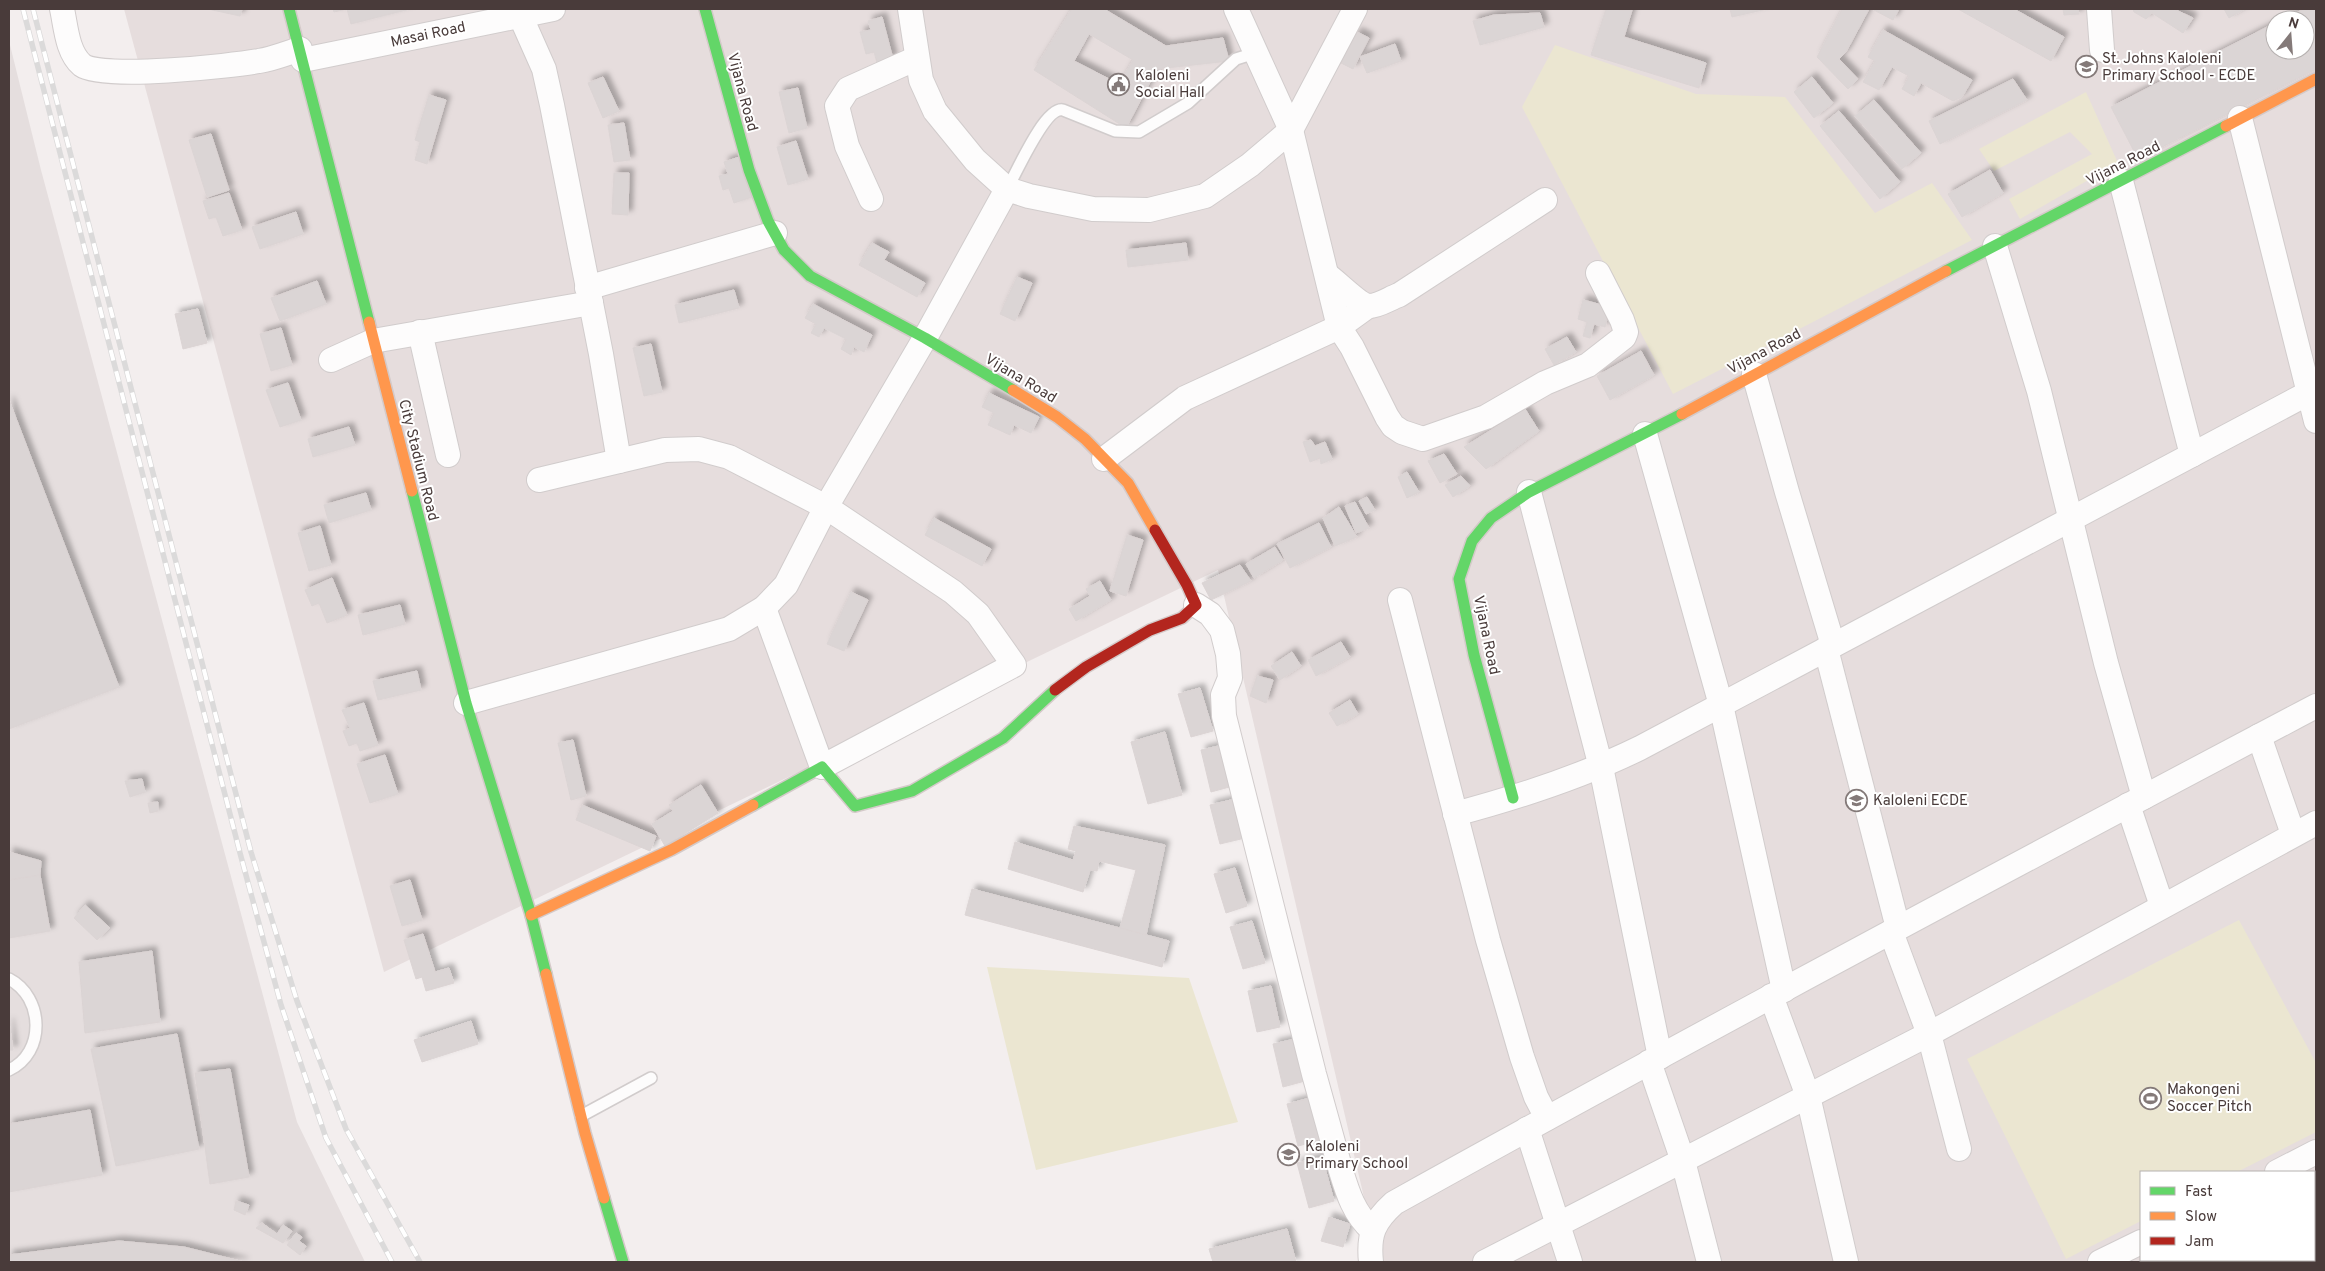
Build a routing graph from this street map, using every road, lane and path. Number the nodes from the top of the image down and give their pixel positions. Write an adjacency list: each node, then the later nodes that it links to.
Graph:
1 (62, 9): 12 (street, Masai Road)
2 (289, 9): 12 (street, City Stadium Road)
3 (553, 9): 9 (street, Masai Road)
4 (705, 9): 21 (street, Vijana Road)
5 (910, 9): 13 (street)
6 (1236, 9): 11 (street)
7 (1355, 9): 16 (street)
8 (2099, 9): 10 (street)
9 (509, 14): 12 (street, Masai Road); 25 (street)
10 (2102, 50)
11 (1255, 53): 16 (street); 18 (lane)
12 (301, 55): 30 (street, City Stadium Road)
13 (917, 58): 18 (street); 19 (street)
14 (2316, 79): 15 (street, Vijana Road)
15 (2240, 118): 17 (street, Vijana Road); 33 (street)
16 (1291, 130): 18 (street); 24 (street)
17 (2121, 181): 22 (street, Vijana Road); 37 (street)
18 (1007, 189): 29 (street)
19 (871, 199)
20 (1544, 200): 26 (street)
21 (775, 233): 25 (street); 29 (street, Vijana Road)
22 (1995, 246): 32 (street, Vijana Road); 43 (street)
23 (1598, 273): 27 (street)
24 (1327, 275): 26 (street); 27 (street)
25 (589, 295): 28 (street); 39 (street)
26 (1368, 306): 27 (street)
27 (1339, 327): 38 (street)
28 (420, 332): 30 (street); 36 (street)
29 (925, 338): 38 (street, Vijana Road); 42 (street)
30 (372, 341): 31 (street); 48 (street, City Stadium Road)
31 (331, 360)
32 (1754, 374): 35 (street, Vijana Road); 47 (street)
33 (2312, 391): 34 (street); 37 (street)
34 (2316, 422)
35 (1645, 434): 41 (street, Vijana Road); 49 (street)
36 (448, 455)
37 (2192, 455): 43 (street)
38 (1104, 459): 45 (street, Vijana Road)
39 (619, 461): 40 (street); 42 (street)
40 (538, 480)
41 (1529, 492): 53 (street); 54 (street, Vijana Road)
42 (826, 507): 46 (street); 52 (street)
43 (2070, 520): 47 (street); 55 (street)
44 (1400, 600): 56 (street)
45 (1196, 605): 52 (street); 76 (street)
46 (764, 608): 48 (street); 52 (street)
47 (1830, 647): 49 (street); 61 (street)
48 (466, 703): 60 (street, City Stadium Road)
49 (1721, 706): 53 (street); 63 (street)
50 (2316, 706): 51 (street)
51 (2259, 736): 55 (street); 58 (street)
52 (822, 767): 60 (street)
53 (1601, 767): 54 (street); 65 (street)
54 (1513, 798): 56 (street)
55 (2136, 801): 59 (street); 61 (street)
56 (1455, 814): 70 (street)
57 (2316, 823): 58 (street)
58 (2293, 834): 59 (street)
59 (2162, 906): 64 (street)
60 (531, 915): 69 (street, City Stadium Road)
61 (1895, 930): 63 (street); 64 (street)
62 (9, 979): 66 (lane)
63 (1777, 993): 65 (street); 68 (street)
64 (1929, 1034): 68 (street); 71 (street)
65 (1654, 1060): 70 (street); 73 (street)
66 (9, 1070)
67 (651, 1078): 69 (lane)
68 (1808, 1096): 73 (street); 83 (street)
69 (581, 1116): 78 (street, City Stadium Road)
70 (1537, 1123): 75 (street); 76 (street)
71 (1959, 1149)
72 (2316, 1152): 74 (street)
73 (1683, 1161): 75 (street); 82 (street)
74 (2279, 1171)
75 (1559, 1224): 80 (street); 81 (street)
76 (1372, 1230): 79 (street)
77 (2134, 1251): 84 (street)
78 (623, 1262)
79 (1371, 1262)
80 (1485, 1262)
81 (1570, 1262)
82 (1709, 1262)
83 (1846, 1262)
84 (2100, 1262)

